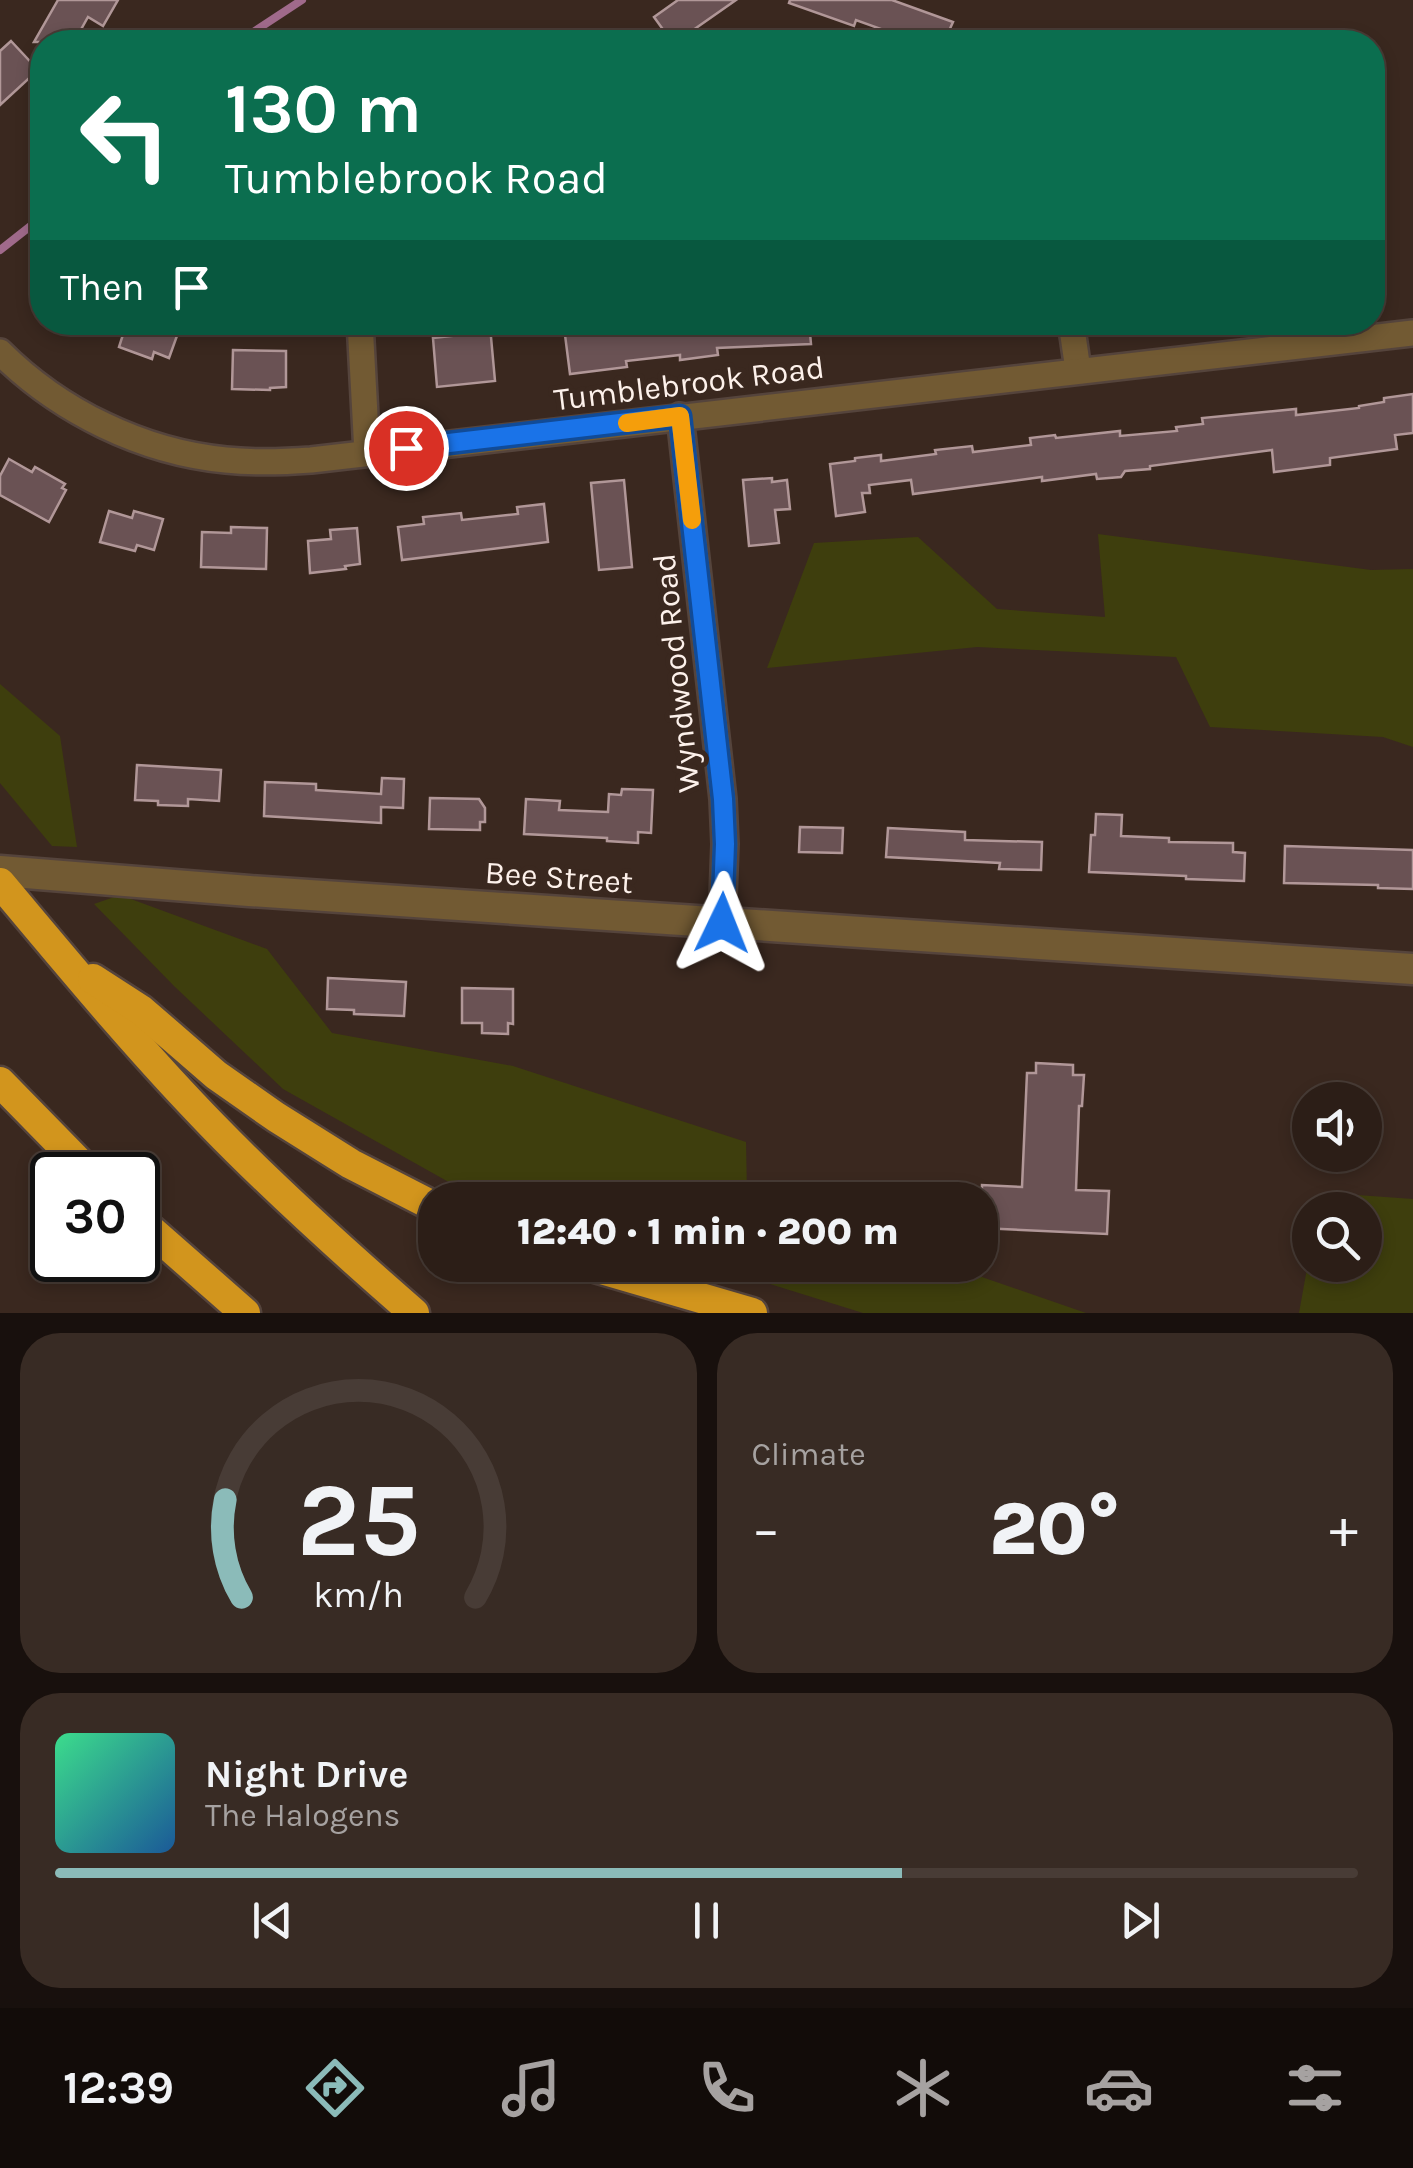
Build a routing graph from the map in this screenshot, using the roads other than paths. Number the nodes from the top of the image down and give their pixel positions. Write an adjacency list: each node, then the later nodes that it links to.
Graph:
1 (1413, 333): 5 (street, Tumblebrook Road)
2 (361, 335): 7 (street)
3 (1073, 335): 5 (street)
4 (0, 352): 7 (street, Tumblebrook Road)
5 (1078, 370): 6 (street, Tumblebrook Road)
6 (680, 416): 7 (street, Tumblebrook Road); 10 (street, Wyndwood Road)
7 (367, 453)
8 (0, 870): 10 (street, Bee Street)
9 (9, 894): 11 (highway)
10 (722, 923): 12 (street, Bee Street)
11 (69, 965): 15 (highway); 19 (highway)
12 (1413, 969)
13 (0, 1082): 14 (highway)
14 (68, 1152)
15 (418, 1198)
16 (160, 1238): 18 (highway)
17 (646, 1282): 20 (highway)
18 (245, 1313)
19 (414, 1313)
20 (752, 1313)

